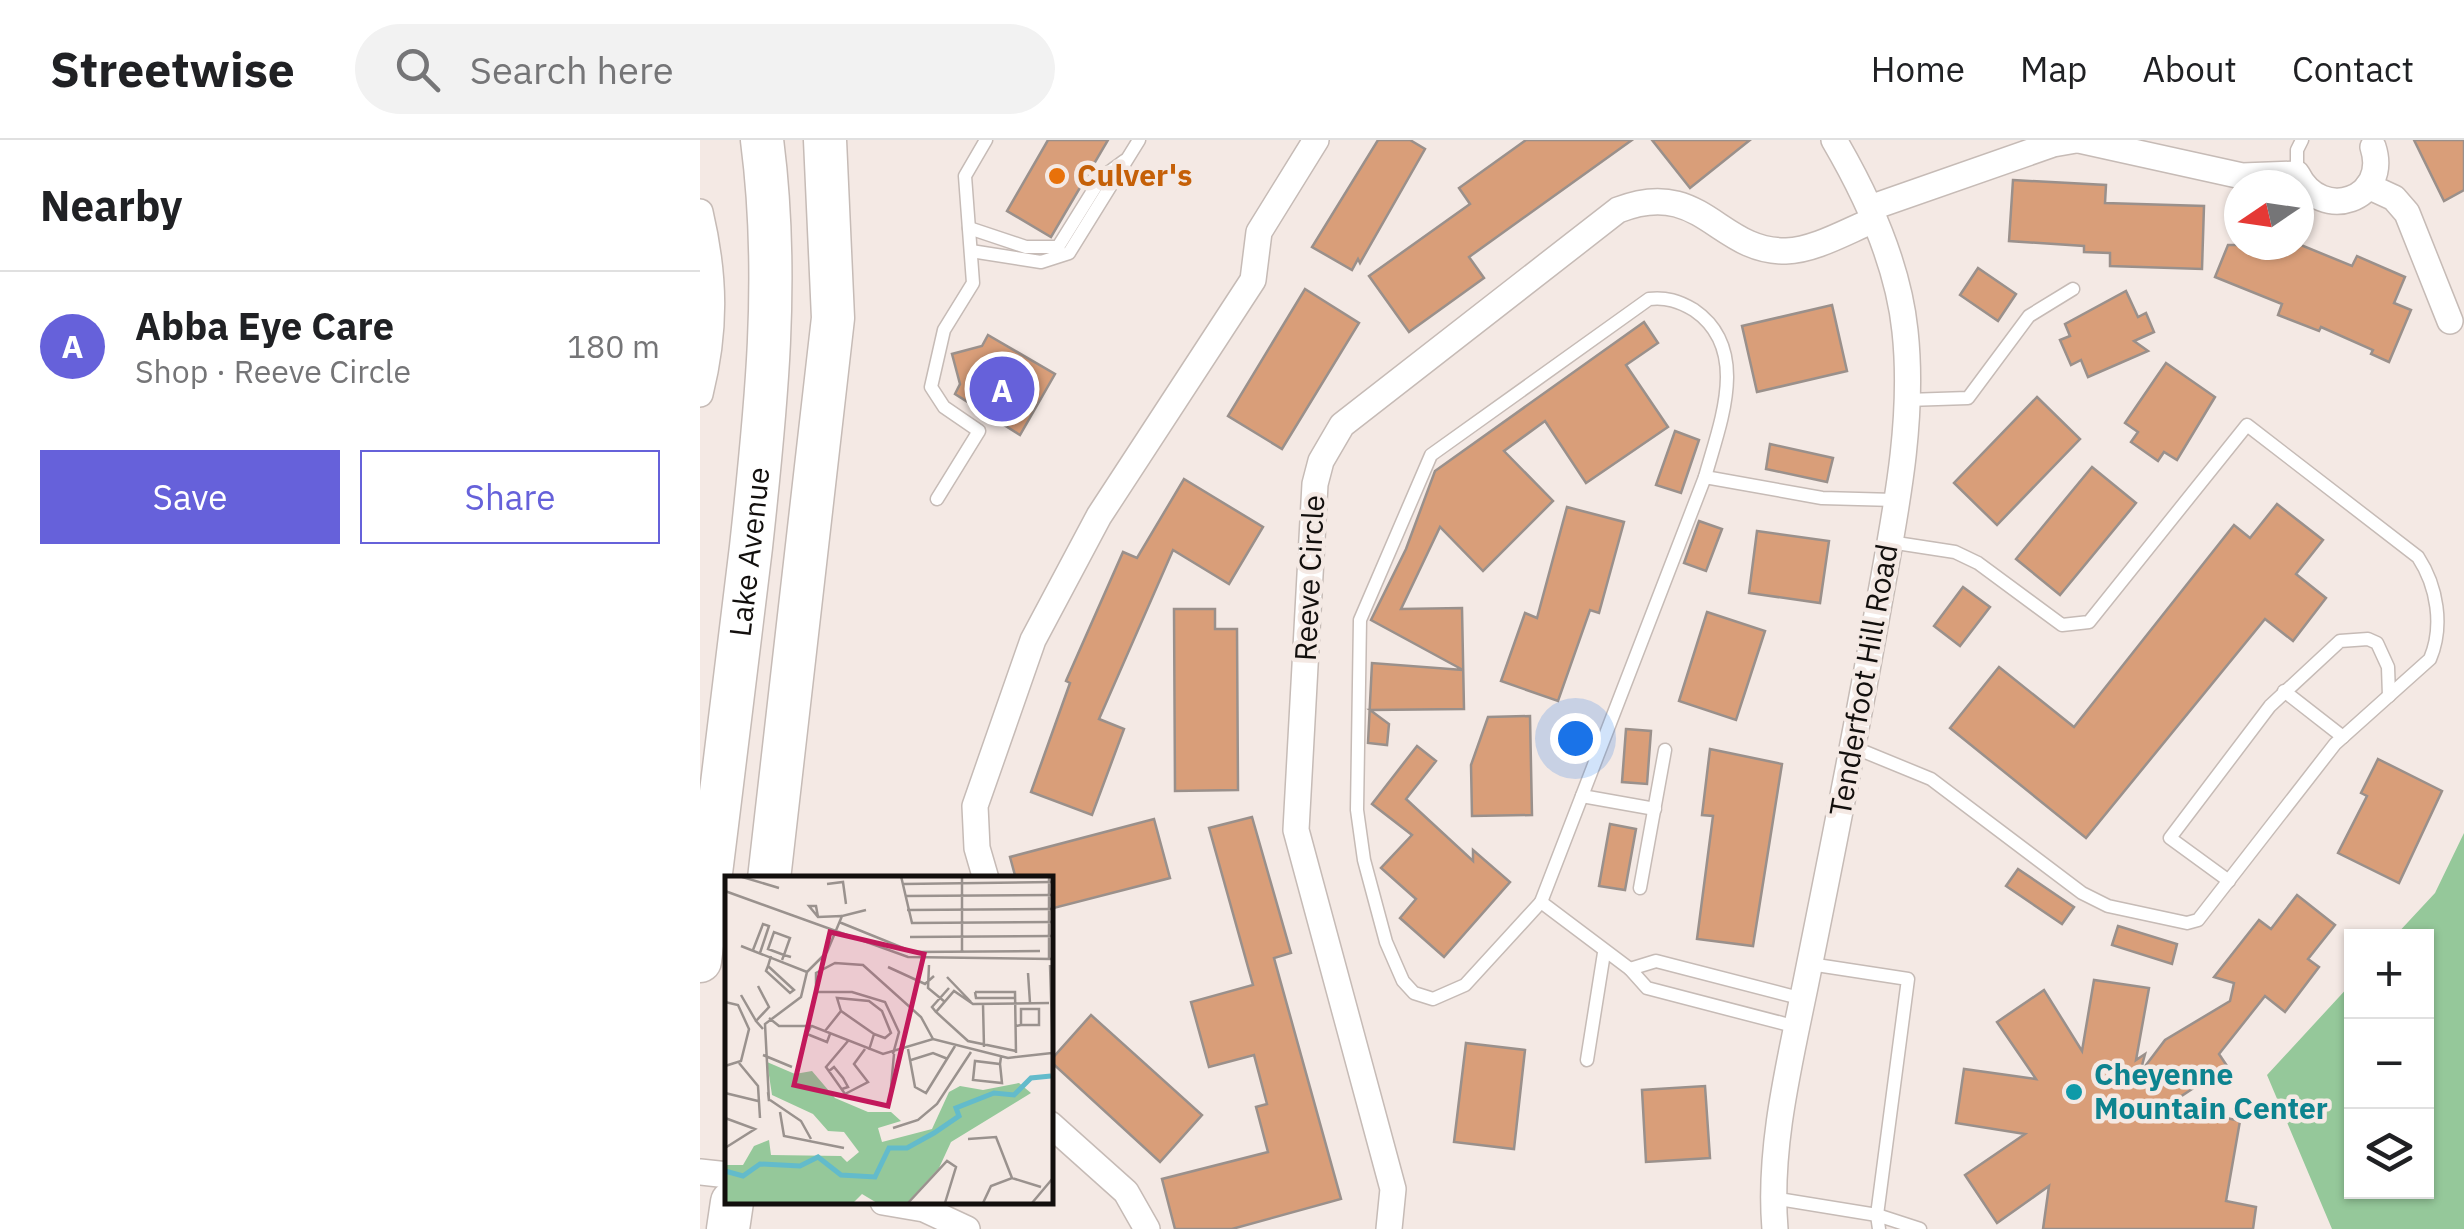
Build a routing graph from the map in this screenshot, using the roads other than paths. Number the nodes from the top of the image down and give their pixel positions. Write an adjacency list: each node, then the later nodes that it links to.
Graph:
1 (762, 140): 40 (main road, Lake Avenue)
2 (826, 140): 34 (main road, Lake Avenue)
3 (986, 140): 17 (lane)
4 (1139, 140): 10 (lane)
5 (1316, 140): 35 (street)
6 (1834, 140): 16 (street, Tenderfoot Hill Road)
7 (2077, 140): 12 (street); 16 (street, Reeve Circle)
8 (2302, 140): 11 (lane)
9 (2370, 144): 13 (street)
10 (1130, 156): 17 (lane); 18 (lane)
11 (2298, 170)
12 (2224, 172)
13 (2368, 186): 14 (street); 20 (street)
14 (2314, 193)
15 (700, 212): 21 (street)
16 (1872, 214): 22 (street, Tenderfoot Hill Road); 56 (street, Reeve Circle)
17 (970, 228): 18 (lane)
18 (971, 250): 24 (lane)
19 (2072, 290): 22 (lane)
20 (2450, 321)
21 (700, 394)
22 (1907, 400): 25 (street, Tenderfoot Hill Road)
23 (1706, 476): 25 (lane); 32 (lane); 38 (lane)
24 (937, 499)
25 (1895, 500): 26 (street, Tenderfoot Hill Road)
26 (1890, 542): 28 (lane); 30 (street, Tenderfoot Hill Road)
27 (2284, 692): 28 (lane); 29 (lane); 36 (lane)
28 (2389, 696): 29 (lane)
29 (2343, 737): 36 (lane)
30 (1853, 748): 36 (lane); 41 (street, Tenderfoot Hill Road)
31 (1666, 750): 33 (lane)
32 (1582, 796): 33 (lane); 38 (lane)
33 (1655, 809): 37 (lane)
34 (769, 876)
35 (985, 876)
36 (2229, 880)
37 (1640, 888)
38 (1541, 902): 39 (lane)
39 (1604, 953): 42 (lane); 45 (lane)
40 (700, 961)
41 (1810, 964): 43 (street, Tenderfoot Hill Road); 52 (lane)
42 (1630, 969): 43 (lane); 44 (lane)
43 (1802, 999): 44 (street, Tenderfoot Hill Road)
44 (1797, 1027): 49 (street, Tenderfoot Hill Road)
45 (1588, 1060)
46 (1052, 1126): 55 (street)
47 (700, 1172): 48 (street)
48 (725, 1175)
49 (1773, 1198): 52 (lane); 57 (street, Tenderfoot Hill Road)
50 (732, 1204): 53 (main road)
51 (895, 1204): 54 (street)
52 (1878, 1222): 58 (lane)
53 (728, 1229)
54 (967, 1229)
55 (1147, 1229)
56 (1389, 1229)
57 (1776, 1229)
58 (1920, 1229)

